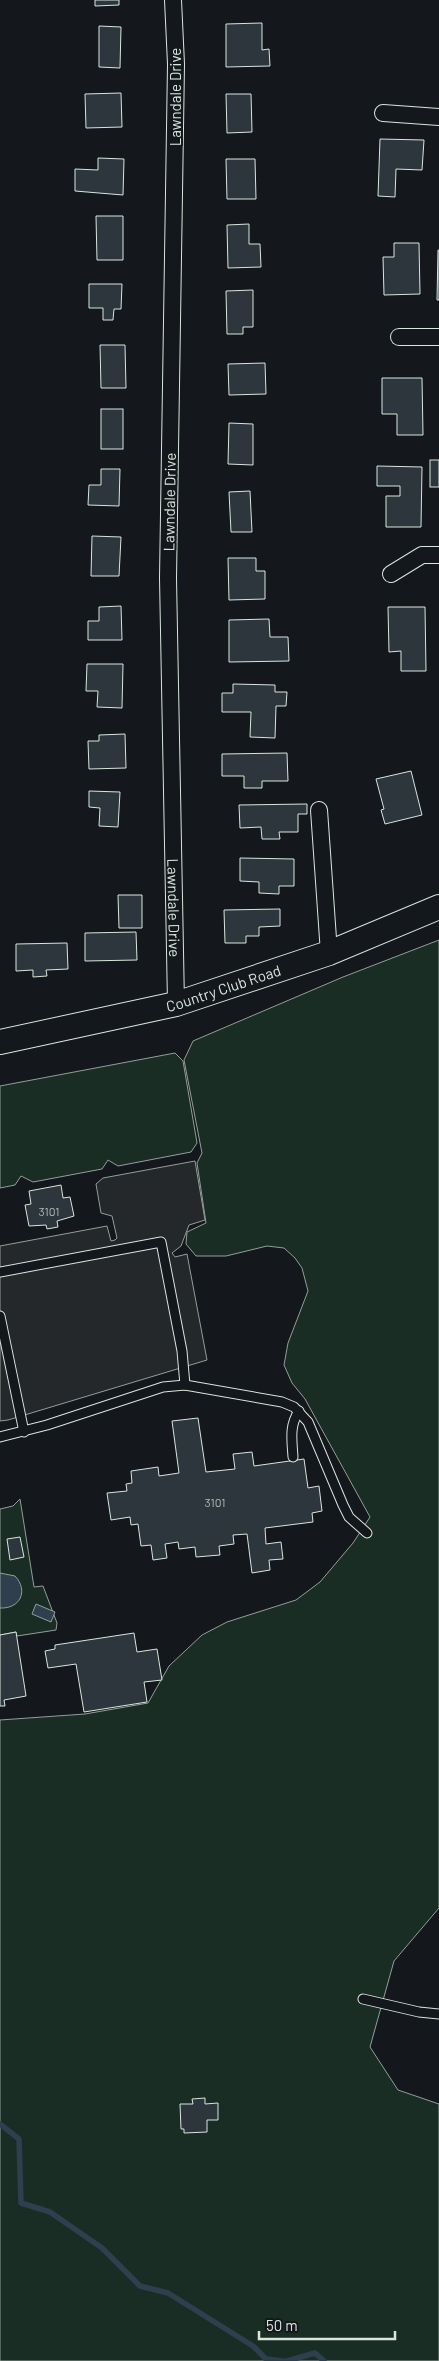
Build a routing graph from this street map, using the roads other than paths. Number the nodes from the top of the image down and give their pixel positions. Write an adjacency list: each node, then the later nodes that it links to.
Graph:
1 (173, 0): 11 (street, Lawndale Drive)
2 (383, 114): 3 (street)
3 (439, 117)
4 (399, 337): 5 (street)
5 (439, 338)
6 (439, 555): 7 (street)
7 (391, 574)
8 (319, 810): 10 (street)
9 (439, 907): 10 (main road, Country Club Road)
10 (329, 953): 11 (main road, Country Club Road)
11 (176, 1004): 12 (main road, Country Club Road)
12 (0, 1042)
13 (0, 1272): 15 (lane)
14 (0, 1316): 17 (lane)
15 (186, 1385): 16 (lane); 17 (lane)
16 (299, 1411): 19 (lane); 20 (lane)
17 (24, 1432): 18 (lane)
18 (0, 1437)
19 (293, 1457)
20 (367, 1533)
21 (364, 2000): 22 (lane)
22 (439, 2014)

